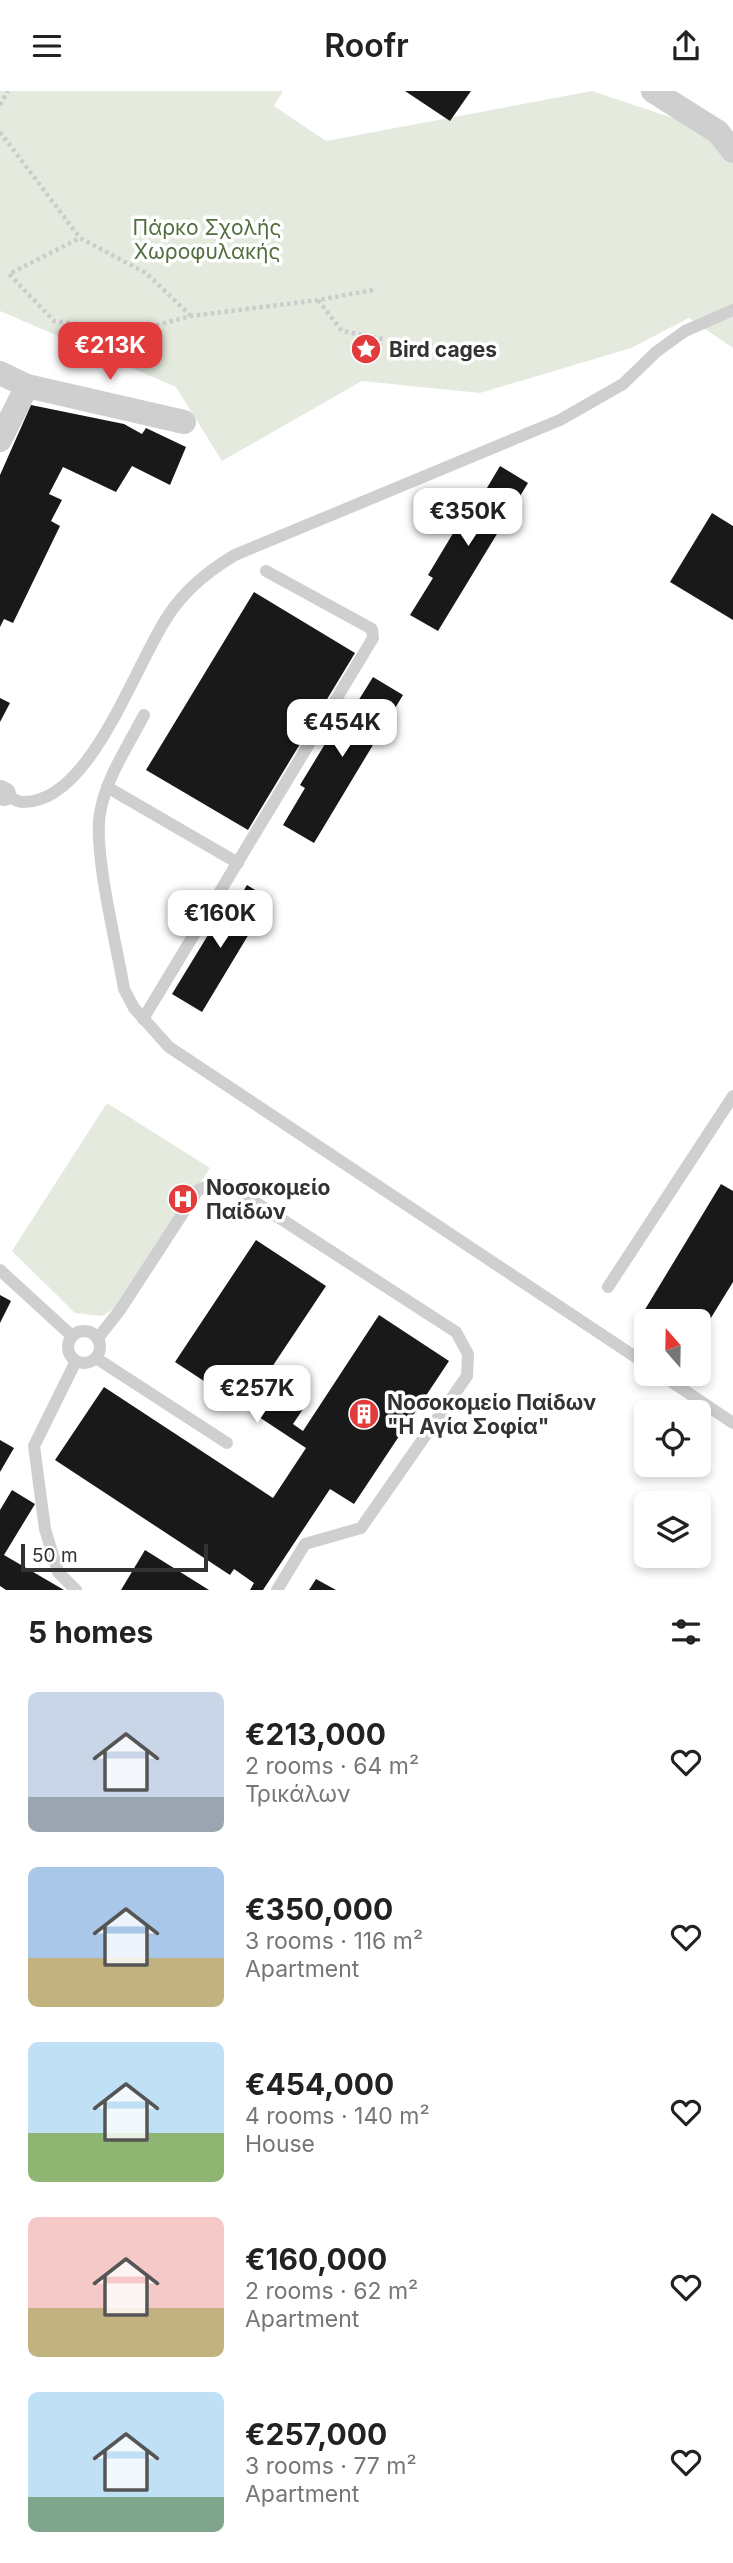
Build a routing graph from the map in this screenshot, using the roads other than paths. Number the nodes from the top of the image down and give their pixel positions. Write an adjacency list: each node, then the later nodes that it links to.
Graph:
1 (653, 91): 2 (street)
2 (733, 151)
3 (733, 310): 11 (lane)
4 (0, 373): 5 (street)
5 (27, 386): 6 (street); 7 (street)
6 (184, 422)
7 (0, 440)
8 (266, 571): 12 (lane)
9 (144, 715): 10 (lane)
10 (107, 787): 12 (lane); 13 (lane)
11 (2, 793)
12 (238, 863): 13 (lane)
13 (143, 1019): 19 (lane)
14 (733, 1096): 16 (lane)
15 (0, 1270): 17 (lane)
16 (608, 1287)
17 (72, 1336): 18 (lane); 21 (lane)
18 (98, 1338): 20 (lane); 26 (lane)
19 (634, 1356)
20 (96, 1358): 21 (lane); 24 (lane)
21 (76, 1361): 25 (lane)
22 (678, 1386): 23 (lane)
23 (733, 1423)
24 (227, 1443)
25 (76, 1590)
26 (277, 1590)

